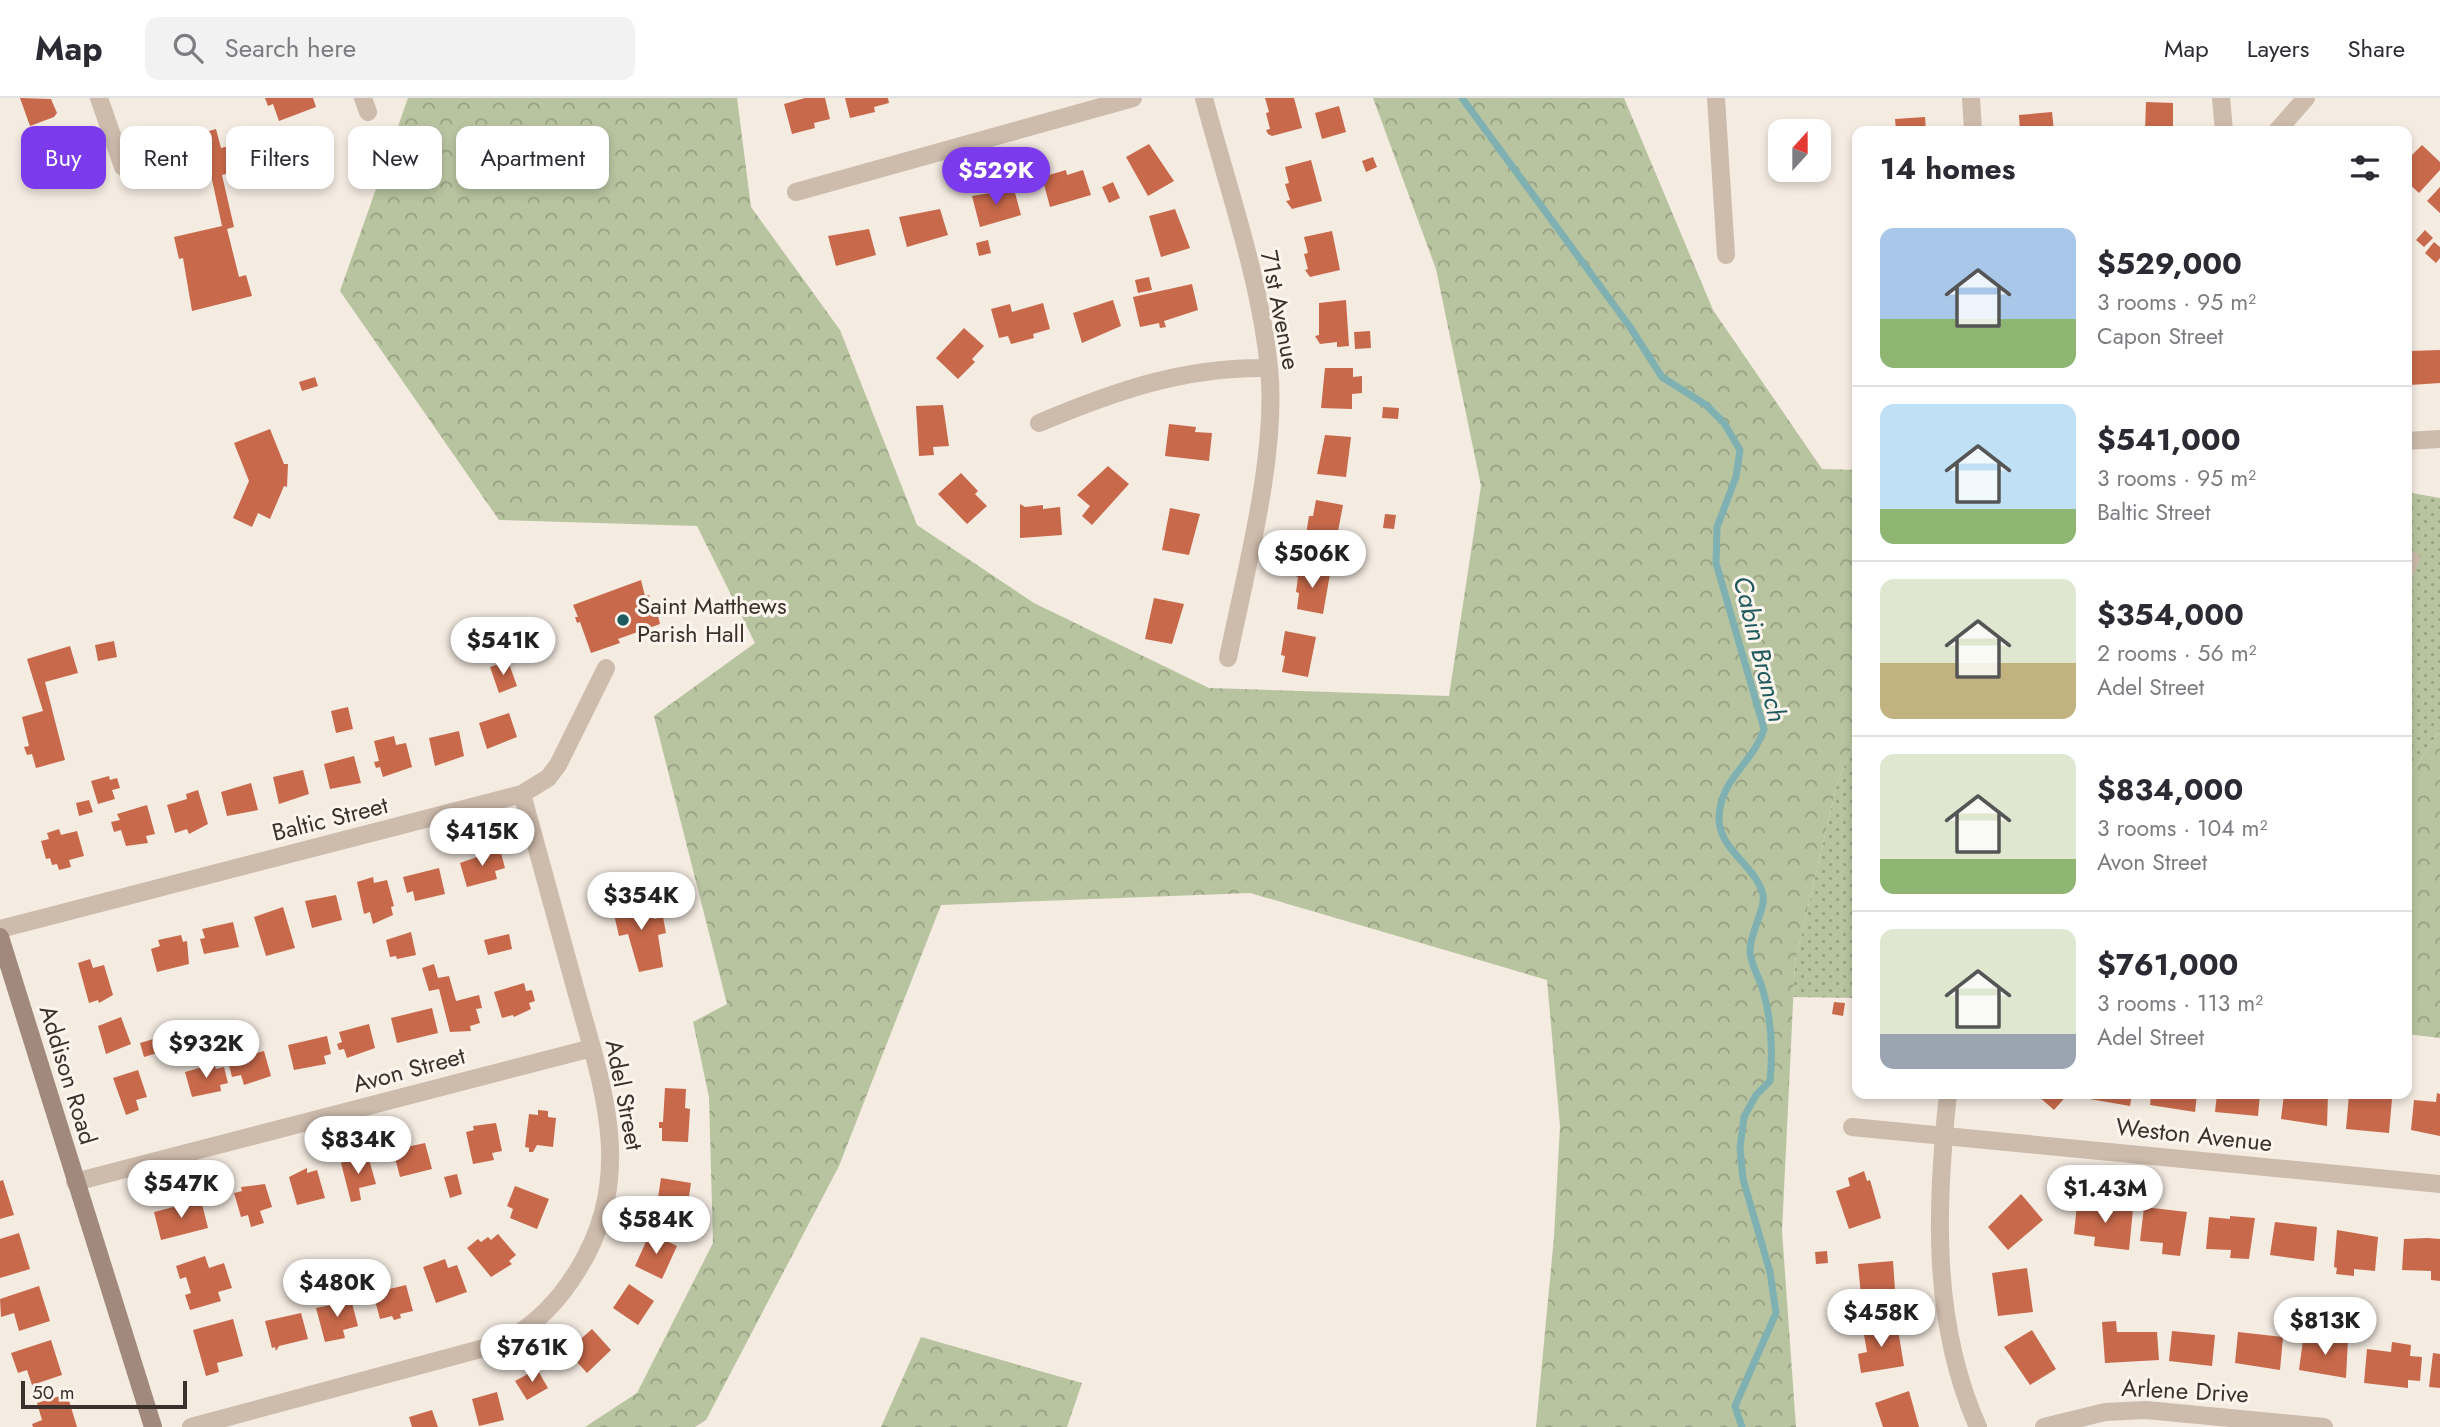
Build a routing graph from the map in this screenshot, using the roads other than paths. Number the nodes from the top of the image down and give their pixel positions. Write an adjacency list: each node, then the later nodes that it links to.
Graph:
1 (100, 98): 11 (street)
2 (1133, 98): 12 (street)
3 (1204, 98): 14 (street, 71st Avenue)
4 (1716, 98): 13 (street)
5 (1970, 98): 8 (street)
6 (2221, 98): 9 (street)
7 (2306, 98): 10 (street)
8 (1973, 126)
9 (2224, 126)
10 (2281, 126)
11 (120, 158)
12 (796, 192)
13 (1726, 254)
14 (1269, 368): 15 (street); 18 (street, 71st Avenue)
15 (1039, 423)
16 (2440, 439): 17 (street)
17 (2412, 441)
18 (1228, 659)
19 (606, 667): 20 (street, Baltic Street)
20 (522, 794): 21 (street, Baltic Street); 23 (street, Adel Street)
21 (0, 929)
22 (0, 937): 27 (main road, Addison Road)
23 (592, 1048): 27 (street, Avon Street); 30 (street, Adel Street)
24 (1947, 1099): 26 (street)
25 (1852, 1127): 26 (street, Weston Avenue)
26 (1943, 1135): 28 (street, Weston Avenue); 31 (street)
27 (75, 1182): 29 (main road, Addison Road)
28 (2440, 1184)
29 (153, 1427)
30 (191, 1427)
31 (1978, 1427)
32 (2045, 1427): 33 (street, Arlene Drive)
33 (2324, 1427)

